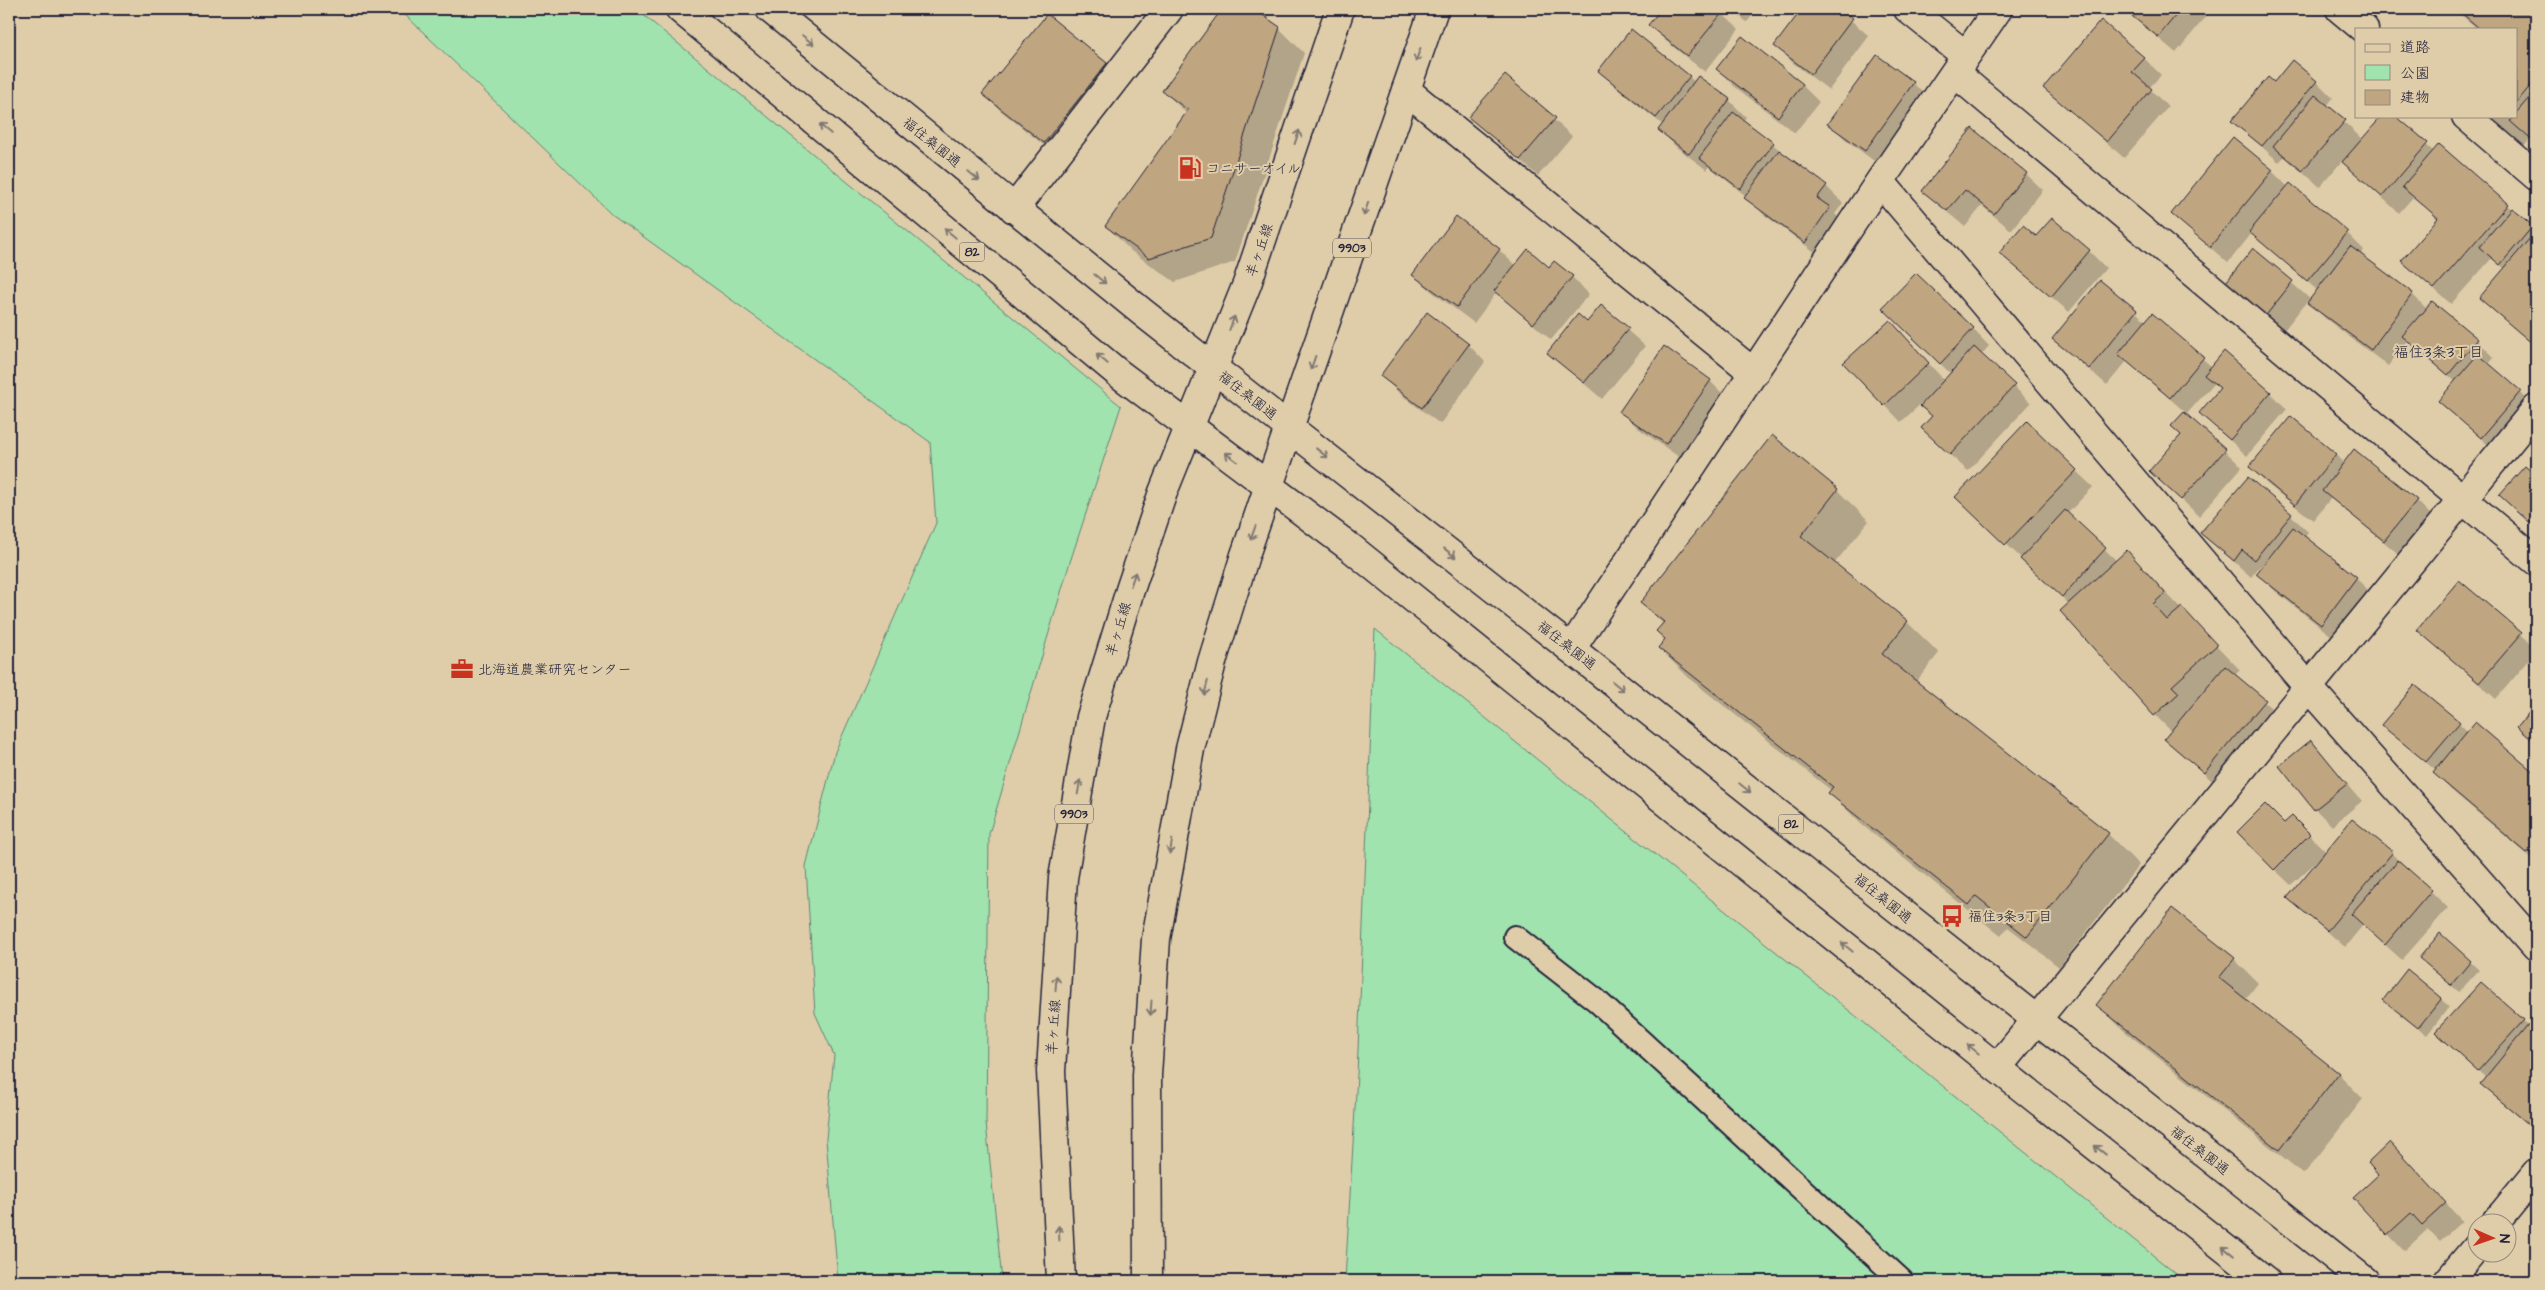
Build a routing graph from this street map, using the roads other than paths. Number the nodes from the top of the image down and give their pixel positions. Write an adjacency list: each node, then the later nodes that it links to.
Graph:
1 (680, 9): 17 (main road, 82, one-way to 1)
2 (770, 9): 13 (main road, 福住桑園通 / 82, one-way to 13)
3 (1169, 9): 13 (main road)
4 (1340, 9): 14 (main road, 羊ヶ丘線 / 9903, one-way to 4)
5 (1434, 9): 9 (main road, 9903, one-way to 9)
6 (1908, 9): 8 (main road)
7 (1998, 9): 8 (main road)
8 (1960, 64): 12 (main road); 20 (main road)
9 (1406, 90): 15 (main road); 18 (main road, 9903, one-way to 18)
10 (2468, 118): 11 (main road)
11 (2536, 176)
12 (1880, 181): 15 (main road); 23 (main road)
13 (1014, 209): 14 (main road, 福住桑園通 / 82, one-way to 14)
14 (1214, 369): 17 (main road, 羊ヶ丘線 / 9903); 18 (main road, 福住桑園通 / 82)
15 (1754, 372): 22 (main road)
16 (2536, 409): 20 (main road)
17 (1191, 427): 19 (main road, 82, one-way to 17); 31 (main road, 羊ヶ丘線 / 9903, one-way to 17)
18 (1291, 428): 19 (main road, 9903); 22 (main road, 福住桑園通 / 82, one-way to 22)
19 (1270, 487): 27 (main road, 82, one-way to 19); 32 (main road, 9903, one-way to 32)
20 (2461, 500): 21 (main road); 23 (main road)
21 (2536, 562)
22 (1571, 649): 26 (main road, 福住桑園通 / 82, one-way to 26)
23 (2309, 688): 25 (main road); 26 (main road)
24 (1515, 936): 33 (lane)
25 (2536, 946)
26 (2035, 1019): 27 (main road); 35 (main road, 福住桑園通 / 82)
27 (1997, 1068): 34 (main road, 82, one-way to 27)
28 (2536, 1173): 29 (main road)
29 (2504, 1212)
30 (2468, 1257): 36 (main road)
31 (1061, 1281)
32 (1148, 1281)
33 (1902, 1281)
34 (2266, 1281)
35 (2365, 1281)
36 (2448, 1281)

